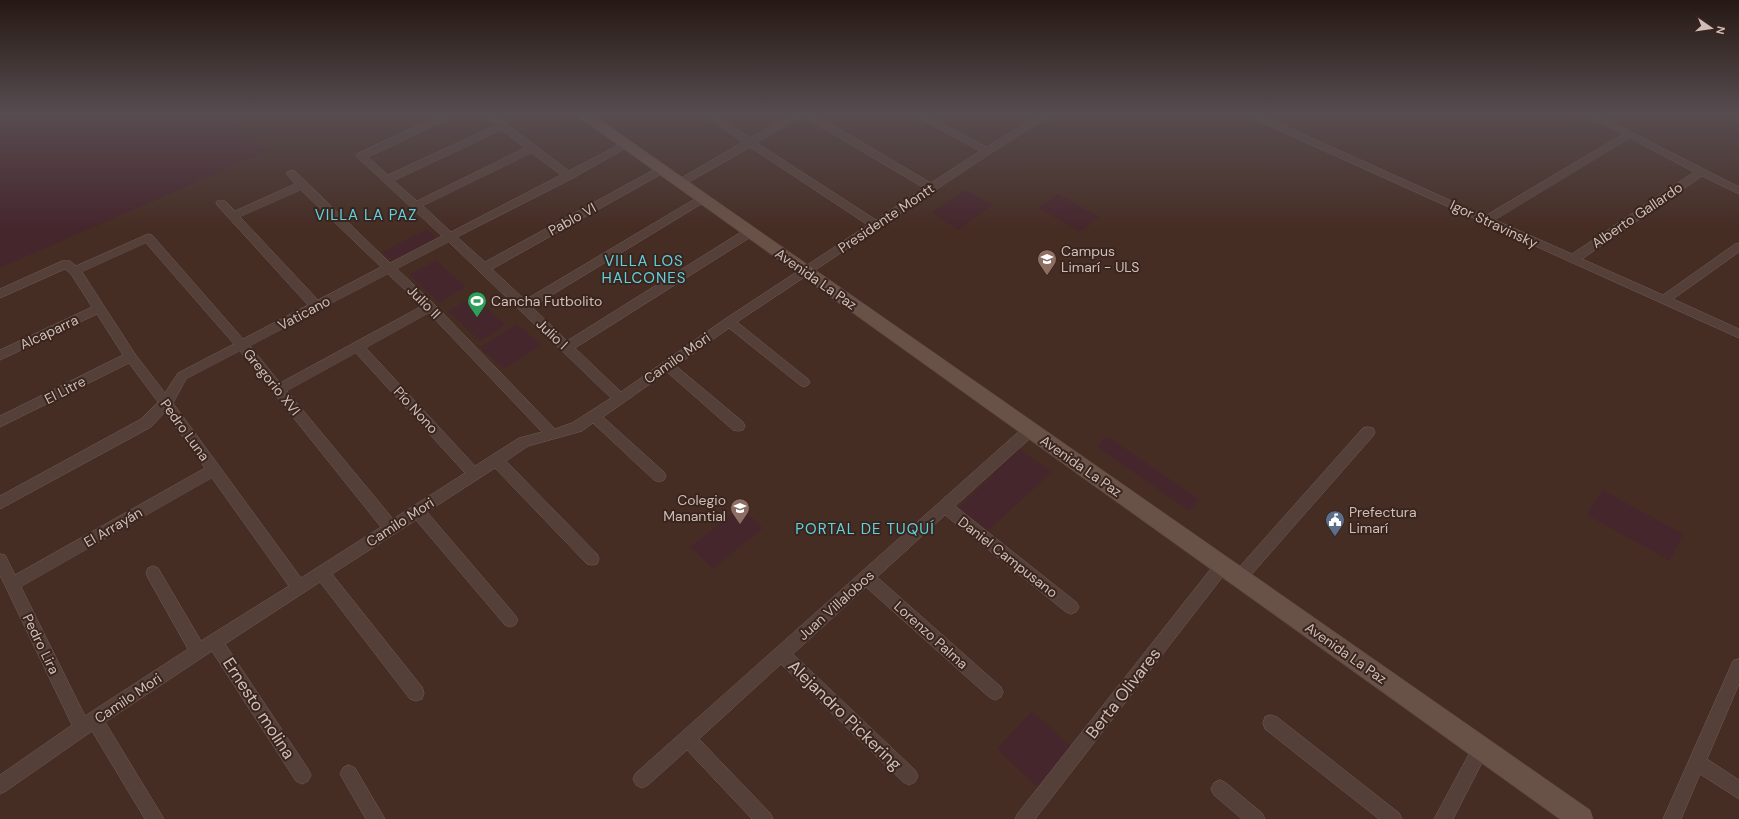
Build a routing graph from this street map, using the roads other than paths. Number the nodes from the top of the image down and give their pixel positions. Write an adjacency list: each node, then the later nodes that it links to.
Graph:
1 (371, 151): 18 (street, Julio I)
2 (449, 151): 18 (street)
3 (526, 151): 25 (street)
4 (537, 151): 17 (street)
5 (615, 151): 17 (street, Vaticano)
6 (635, 151): 14 (main road, Avenida La Paz)
7 (735, 151): 19 (street)
8 (762, 151): 28 (street)
9 (869, 151): 21 (street)
10 (987, 151): 21 (street, Presidente Montt)
11 (1333, 151): 27 (street, Igor Stravinsky)
12 (1601, 151): 27 (street)
13 (1664, 151): 15 (street)
14 (661, 170): 19 (main road, Avenida La Paz); 34 (street, Pablo VI)
15 (1702, 171): 22 (street); 32 (street, Alberto Gallardo)
16 (291, 173): 20 (street, Julio II)
17 (569, 176): 30 (street, Vaticano)
18 (387, 180): 25 (street, Julio I)
19 (680, 184): 23 (main road, Avenida La Paz)
20 (302, 186): 26 (street); 33 (street, Julio II)
21 (931, 188): 28 (street, Presidente Montt)
22 (1739, 191)
23 (702, 199): 29 (main road, Avenida La Paz); 41 (street)
24 (221, 203): 26 (street)
25 (415, 206): 30 (street, Julio I)
26 (233, 216): 39 (street)
27 (1486, 220): 32 (street, Igor Stravinsky)
28 (876, 225): 36 (street, Presidente Montt)
29 (750, 232): 36 (main road, Avenida La Paz); 47 (street)
30 (448, 237): 33 (street, Vaticano); 34 (street, Julio I)
31 (1739, 247): 38 (street)
32 (1573, 259): 38 (street, Igor Stravinsky)
33 (389, 268): 39 (street, Vaticano); 40 (street, Julio II)
34 (484, 268): 41 (street, Julio I)
35 (75, 271): 37 (street); 42 (street, Pedro Luna); 45 (street, Gregorio XVI)
36 (805, 272): 43 (street, Camilo Mori); 58 (main road, Avenida La Paz)
37 (0, 294)
38 (1664, 300): 44 (street, Igor Stravinsky)
39 (316, 306): 45 (street, Vaticano)
40 (430, 306): 46 (street); 60 (street, Julio II)
41 (523, 307): 47 (street, Julio I)
42 (98, 309): 48 (street, Alcaparra); 49 (street, Pedro Luna)
43 (729, 322): 50 (street, Camilo Mori); 51 (street)
44 (1739, 334)
45 (242, 345): 52 (street, Gregorio XVI); 54 (street, Vaticano)
46 (357, 346): 52 (street); 63 (street, Pío Nono)
47 (567, 347): 53 (street, Julio I)
48 (0, 355)
49 (131, 357): 54 (street, Pedro Luna); 56 (street, El Litre)
50 (667, 365): 53 (street, Camilo Mori); 57 (street)
51 (804, 382)
52 (279, 390): 68 (street, Gregorio XVI)
53 (620, 399): 55 (street, Camilo Mori)
54 (166, 403): 62 (street, Pedro Luna); 65 (street, Vaticano)
55 (593, 416): 60 (street, Camilo Mori); 64 (street)
56 (0, 422)
57 (738, 426)
58 (1030, 430): 66 (street, Juan Villalobos); 71 (main road, Avenida La Paz)
59 (1368, 432): 75 (street)
60 (552, 435): 61 (street, Camilo Mori)
61 (496, 460): 63 (street, Camilo Mori); 69 (street)
62 (214, 470): 76 (street, El Arrayán); 77 (street, Pedro Luna)
63 (474, 474): 67 (street, Camilo Mori)
64 (659, 476)
65 (0, 503)
66 (945, 507): 74 (street, Juan Villalobos); 78 (street, Daniel Campusano)
67 (416, 512): 68 (street, Camilo Mori); 79 (street)
68 (392, 528): 73 (street, Camilo Mori)
69 (592, 559)
70 (0, 560): 76 (street, Pedro Lira)
71 (1222, 566): 75 (main road, Avenida La Paz); 102 (street, Berta Olivares)
72 (153, 573): 81 (street)
73 (322, 573): 77 (street, Camilo Mori); 86 (street)
74 (866, 578): 82 (street, Juan Villalobos); 85 (street, Lorenzo Palma)
75 (1239, 578): 90 (main road, Avenida La Paz)
76 (12, 584): 88 (street, Pedro Lira)
77 (299, 587): 80 (street, Camilo Mori)
78 (1071, 607)
79 (510, 620)
80 (215, 642): 81 (street, Camilo Mori); 93 (street, Ernesto molina)
81 (198, 651): 88 (street, Camilo Mori)
82 (782, 654): 89 (street, Juan Villalobos); 94 (street, Alejandro Pickering)
83 (1739, 666): 84 (street)
84 (1735, 690): 91 (street)
85 (995, 692)
86 (416, 693)
87 (1270, 723): 104 (street)
88 (89, 724): 96 (street, Camilo Mori); 99 (street, Pedro Lira)
89 (688, 739): 95 (street, Juan Villalobos); 101 (street)
90 (1481, 749): 105 (street); 106 (main road, Avenida La Paz)
91 (1697, 762): 98 (street); 107 (street)
92 (349, 774): 100 (street)
93 (302, 775)
94 (909, 776)
95 (642, 779)
96 (0, 785)
97 (1220, 789): 103 (street)
98 (1739, 790)
99 (155, 819)
100 (376, 819)
101 (764, 819)
102 (1024, 819)
103 (1256, 819)
104 (1394, 819)
105 (1443, 819)
106 (1581, 819)
107 (1672, 819)

